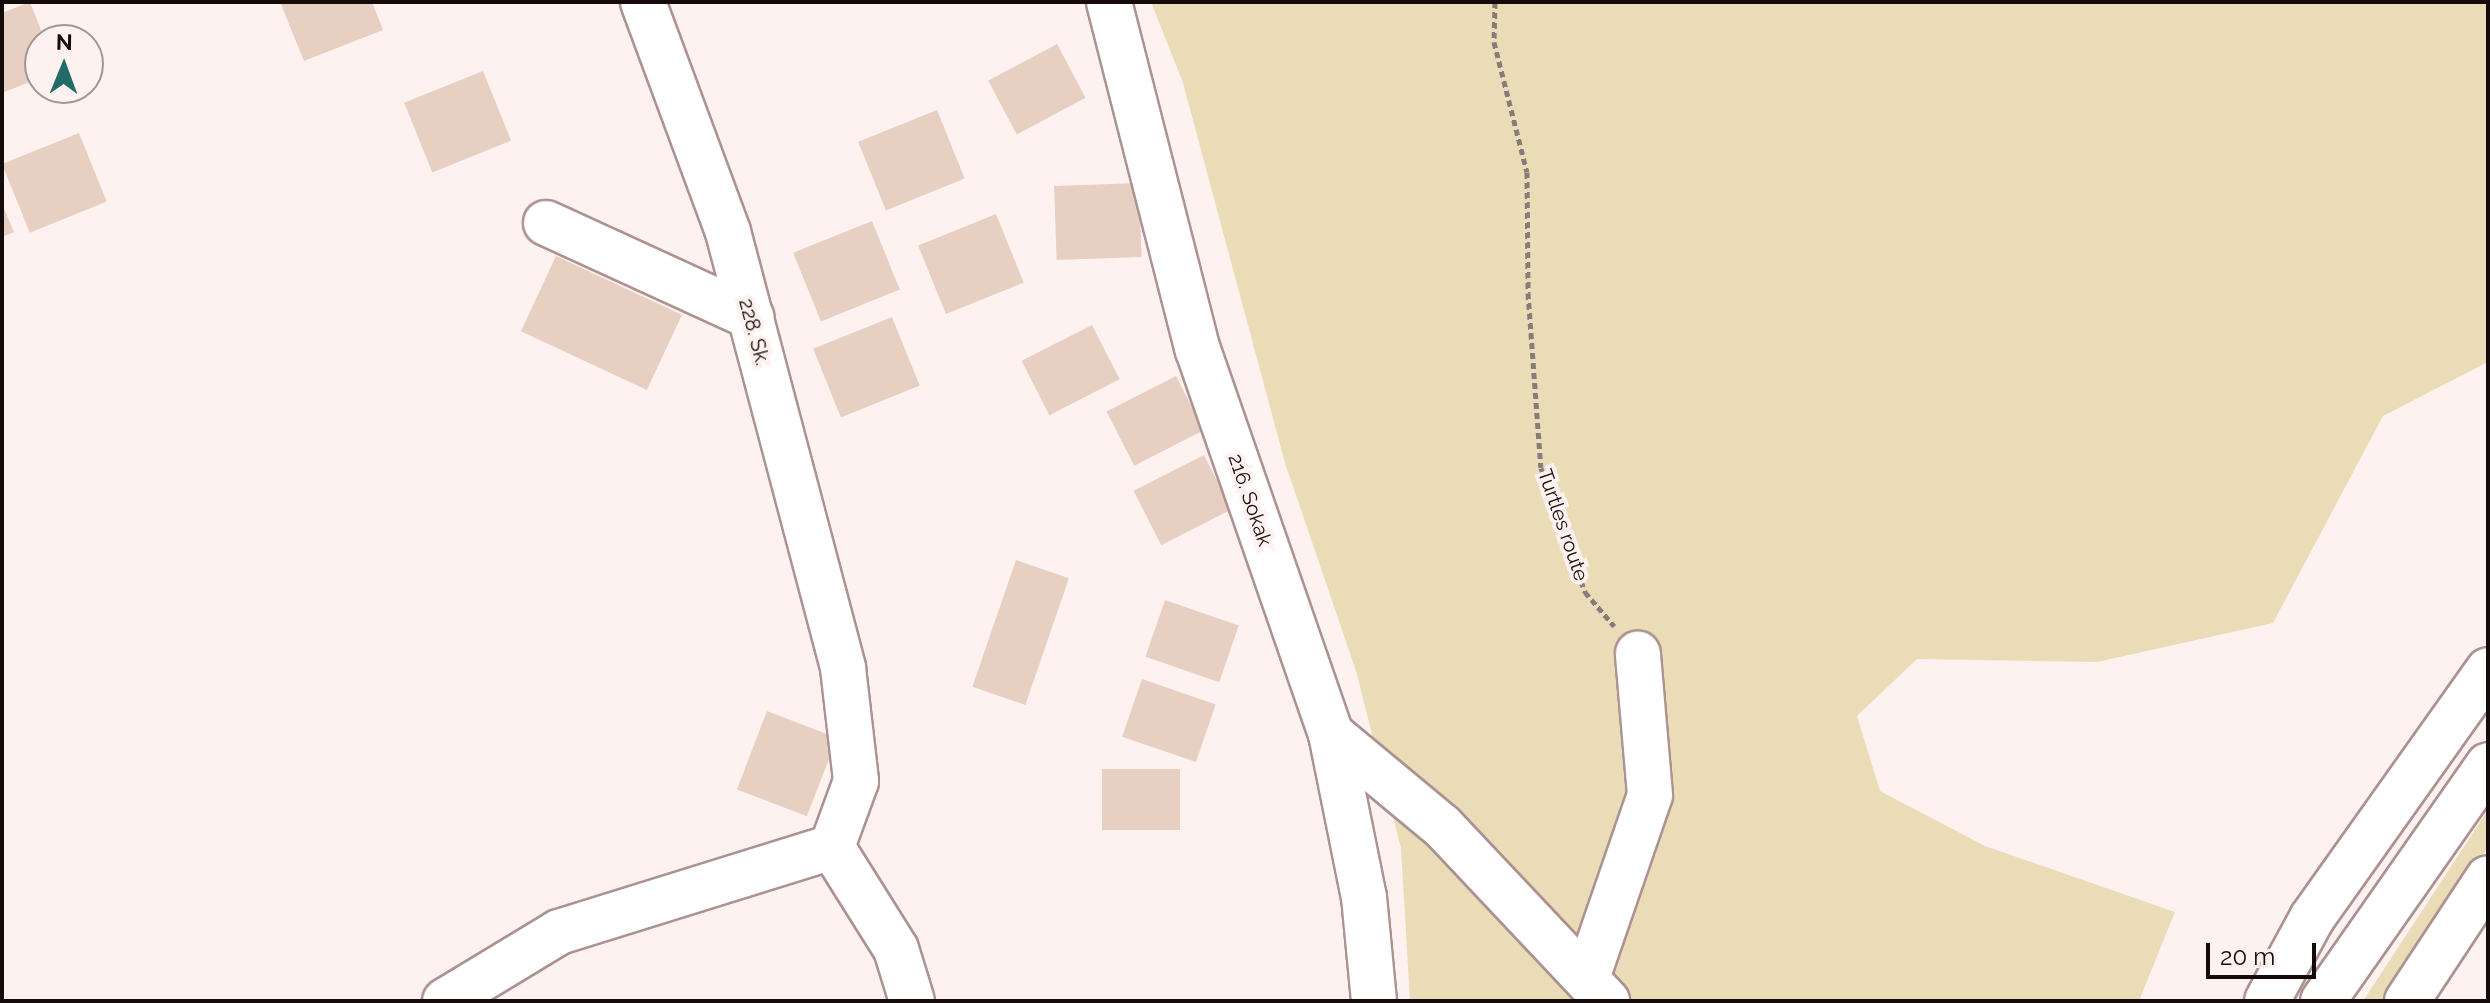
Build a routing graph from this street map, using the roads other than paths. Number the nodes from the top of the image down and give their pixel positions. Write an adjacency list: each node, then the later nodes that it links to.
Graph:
1 (643, 2): 4 (main road, 228. Sk.)
2 (1109, 2): 7 (main road, 216. Sokak)
3 (546, 223): 4 (main road)
4 (751, 317): 9 (main road, 228. Sk.)
5 (1638, 654): 11 (main road)
6 (2488, 670): 15 (main road)
7 (1331, 734): 11 (main road); 14 (main road, 216. Sokak)
8 (2488, 765): 16 (main road)
9 (832, 847): 12 (main road); 13 (main road)
10 (2488, 878): 17 (main road)
11 (1598, 988)
12 (445, 1001)
13 (912, 1001)
14 (1374, 1001)
15 (2267, 1001)
16 (2323, 1001)
17 (2407, 1001)

